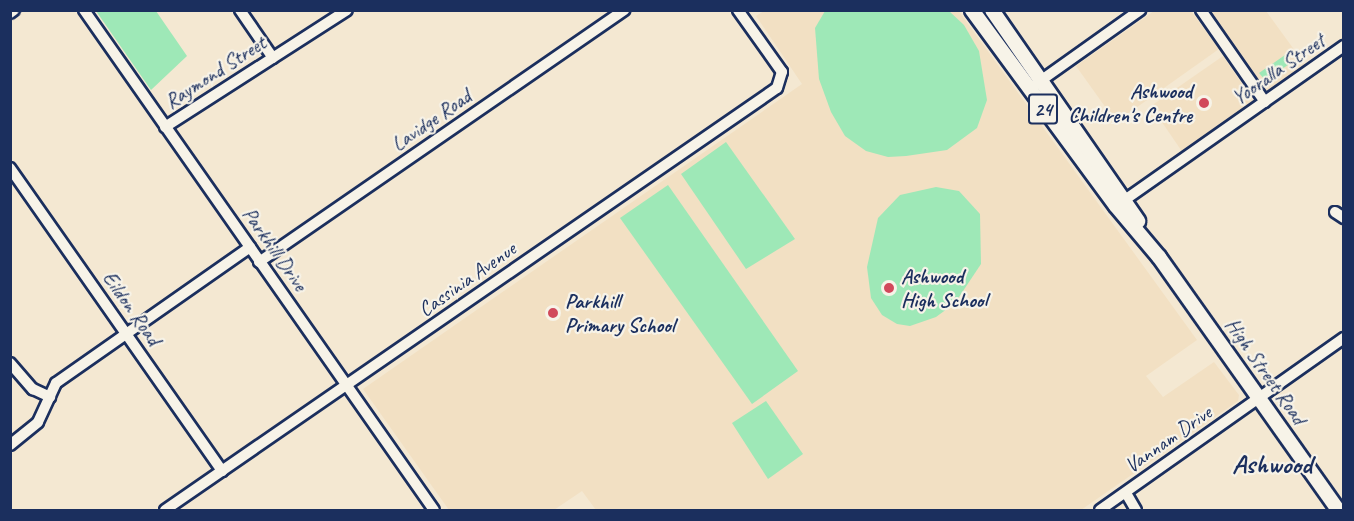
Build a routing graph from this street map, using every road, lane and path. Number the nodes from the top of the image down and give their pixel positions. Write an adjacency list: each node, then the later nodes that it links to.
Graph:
1 (14, 10): 11 (street)
2 (84, 10): 17 (street, Parkhill Drive)
3 (240, 10): 13 (street)
4 (347, 10): 13 (street, Raymond Street)
5 (624, 10): 21 (street, Lavidge Road)
6 (738, 10): 25 (street, Cassinia Avenue)
7 (972, 10): 15 (main road, High Street Road / 24)
8 (992, 10): 14 (main road, High Street Road / 24)
9 (1140, 10): 14 (street)
10 (1201, 10): 16 (street)
11 (10, 13)
12 (1344, 46): 16 (street, Yooralla Street)
13 (273, 58): 17 (street, Raymond Street)
14 (1041, 80): 15 (street); 19 (main road, High Street Road / 24)
15 (1029, 89): 19 (main road, High Street Road / 24)
16 (1265, 102): 19 (street, Yooralla Street)
17 (165, 127): 20 (street, Parkhill Drive)
18 (12, 175): 22 (street, Eildon Road)
19 (1121, 203): 27 (main road, High Street Road / 24)
20 (250, 248): 21 (street, Parkhill Drive); 22 (street)
21 (259, 261): 25 (street, Parkhill Drive)
22 (126, 334): 26 (street); 29 (street, Eildon Road)
23 (1344, 338): 27 (street, Vannam Drive)
24 (10, 363): 26 (street)
25 (347, 386): 29 (street, Cassinia Avenue); 31 (street, Parkhill Drive)
26 (50, 397): 28 (street)
27 (1259, 398): 30 (street, Vannam Drive); 35 (main road, High Street Road / 24)
28 (10, 445)
29 (222, 471): 32 (street, Cassinia Avenue)
30 (1126, 492): 33 (street, Vannam Drive); 34 (street)
31 (431, 509)
32 (165, 510)
33 (1100, 510)
34 (1136, 510)
35 (1338, 510)

